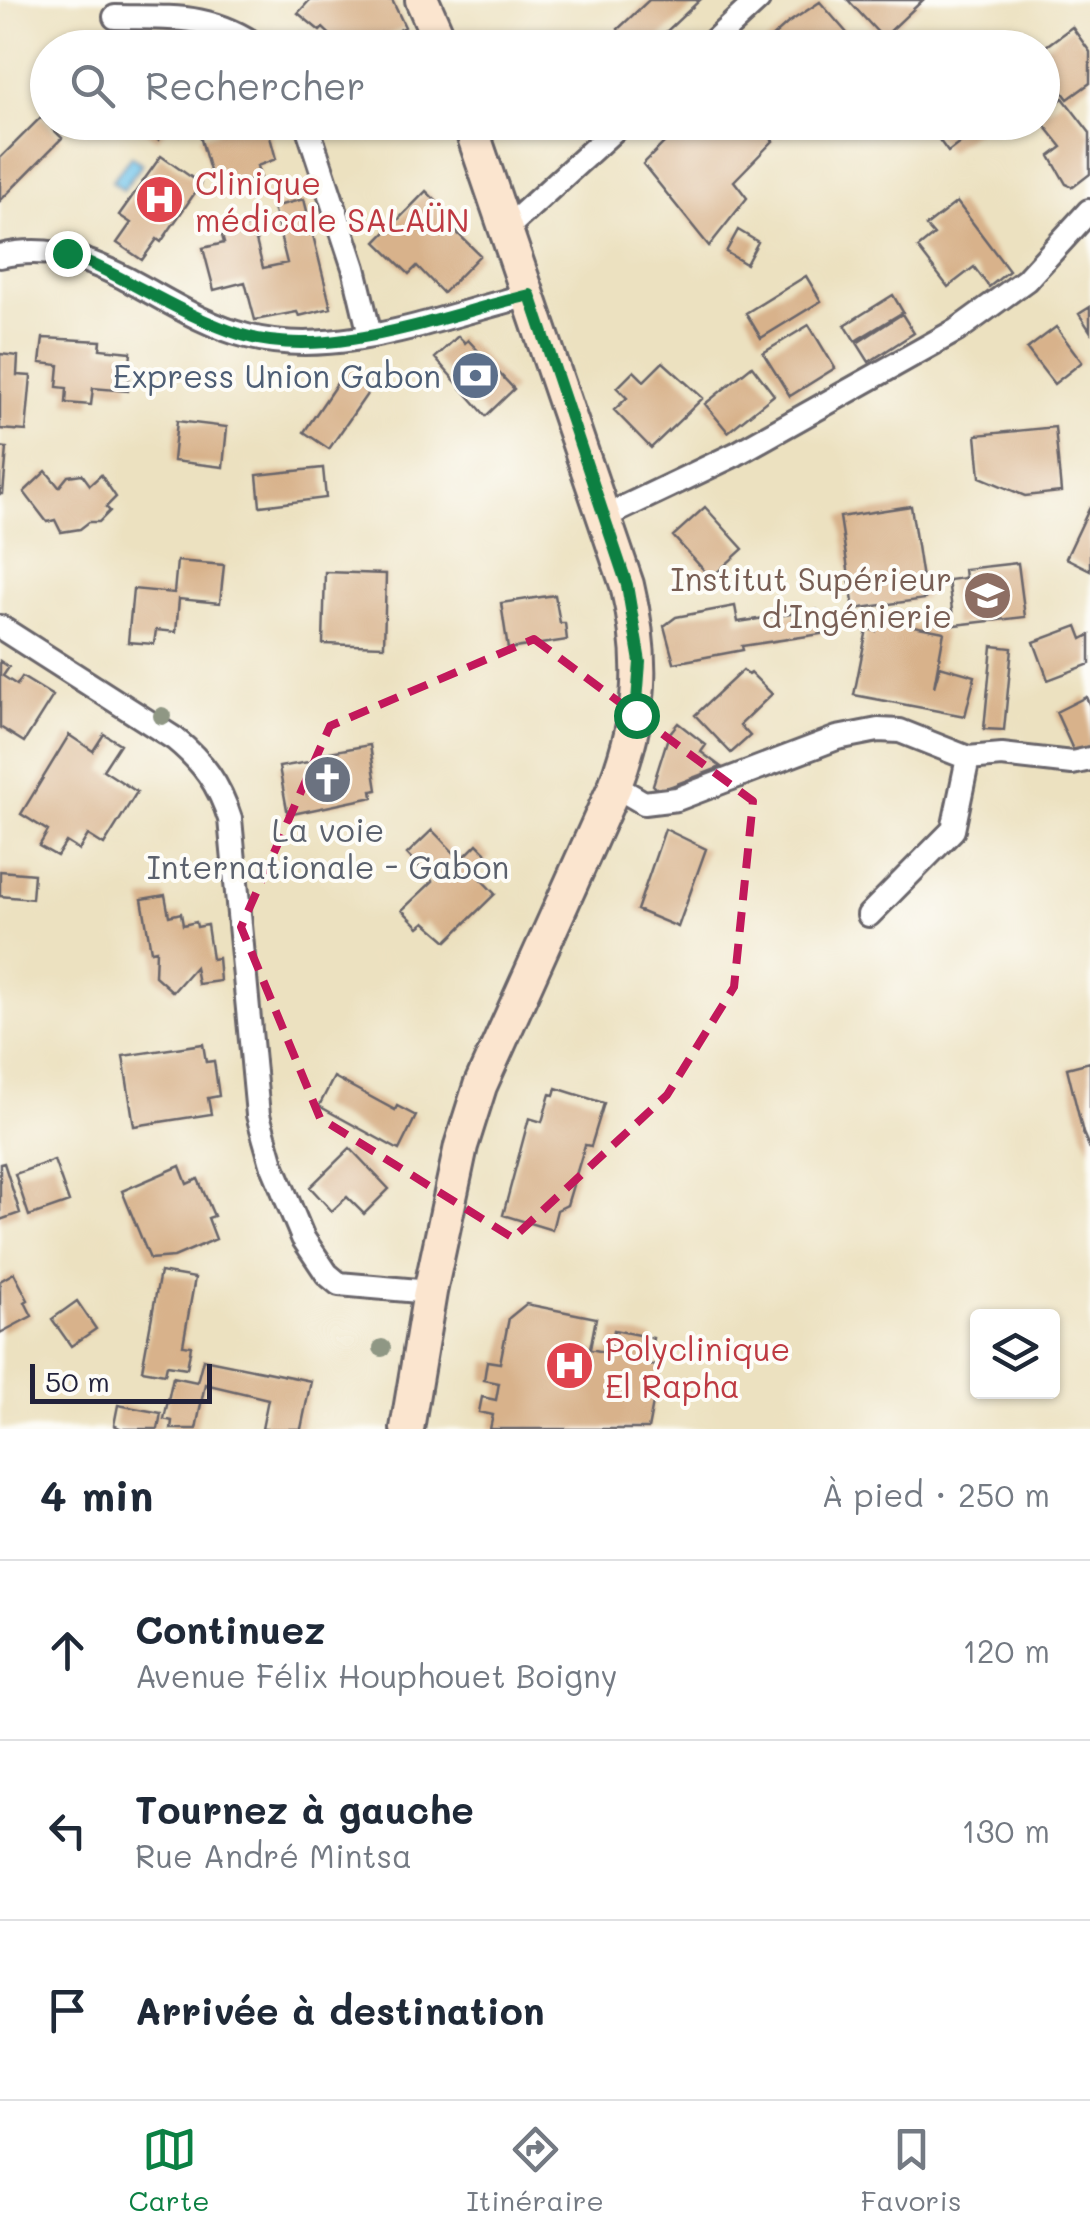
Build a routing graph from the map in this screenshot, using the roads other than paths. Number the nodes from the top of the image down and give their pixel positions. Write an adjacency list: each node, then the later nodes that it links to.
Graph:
1 (422, 0): 5 (main road)
2 (758, 0): 6 (street)
3 (115, 17): 4 (street)
4 (232, 30)
5 (434, 30)
6 (726, 30)
7 (312, 140): 14 (street)
8 (476, 140): 11 (main road)
9 (603, 140): 11 (street)
10 (1089, 211): 15 (street)
11 (506, 228): 13 (main road)
12 (0, 256): 14 (street)
13 (530, 295): 14 (street); 15 (main road)
14 (370, 335)
15 (606, 516): 19 (main road)
16 (0, 627): 21 (street)
17 (968, 758): 18 (street); 19 (street); 20 (street)
18 (1090, 759)
19 (615, 786): 21 (main road)
20 (869, 916)
21 (430, 1292): 22 (main road)
22 (407, 1429)

